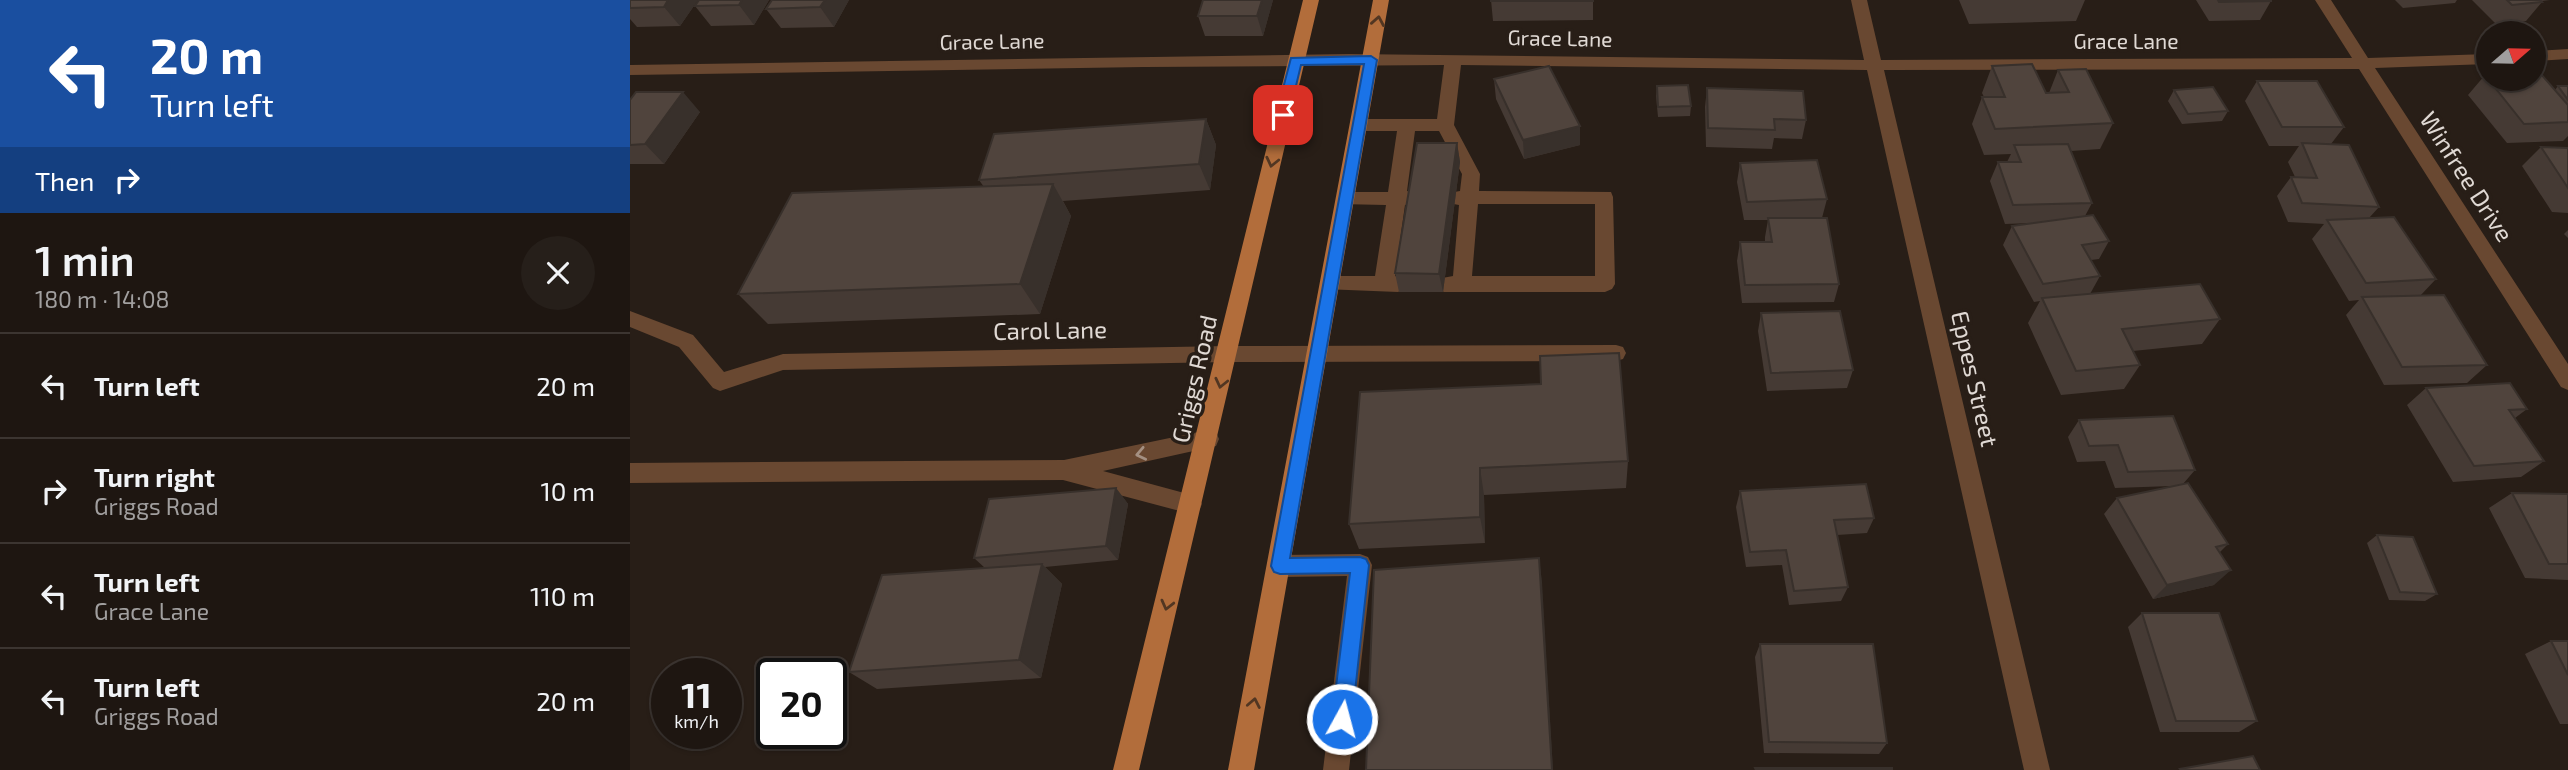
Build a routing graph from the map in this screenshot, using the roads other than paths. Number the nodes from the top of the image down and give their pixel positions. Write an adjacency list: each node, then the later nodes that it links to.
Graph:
1 (1311, 0): 10 (main road, Griggs Road)
2 (1381, 0): 8 (main road, one-way to 2)
3 (1860, 0): 12 (street, Eppes Street)
4 (2323, 0): 11 (street, Winfree Drive)
5 (2568, 54): 6 (street)
6 (2546, 55)
7 (2476, 59): 11 (street, Grace Lane)
8 (1371, 60): 9 (street, Grace Lane); 10 (street, Grace Lane); 14 (main road)
9 (1453, 60): 12 (street, Grace Lane); 16 (street)
10 (1296, 61): 13 (street, Grace Lane); 23 (main road, Griggs Road, one-way to 23)
11 (2364, 64): 12 (street, Grace Lane); 25 (street, Winfree Drive)
12 (1875, 65): 34 (street, Eppes Street)
13 (630, 70)
14 (1359, 125): 15 (street); 19 (main road)
15 (1407, 125): 16 (street); 17 (street)
16 (1445, 125): 18 (street)
17 (1406, 198): 19 (street); 20 (street)
18 (1462, 198): 18 (street)
19 (1346, 199): 20 (main road)
20 (1331, 284): 24 (main road)
21 (630, 320): 23 (street, Carol Lane)
22 (1616, 352): 24 (street, Carol Lane)
23 (1228, 354): 24 (street, Carol Lane); 26 (main road, Griggs Road, one-way to 26)
24 (1318, 354): 30 (main road)
25 (2568, 381)
26 (1208, 439): 27 (street, one-way to 27); 29 (main road, Griggs Road)
27 (1064, 470): 28 (street); 29 (street)
28 (630, 474)
29 (1191, 504): 31 (main road, Griggs Road, one-way to 31)
30 (1280, 566): 32 (main road, one-way to 30); 33 (street)
31 (1126, 770)
32 (1241, 770)
33 (1336, 770)
34 (2037, 770)

